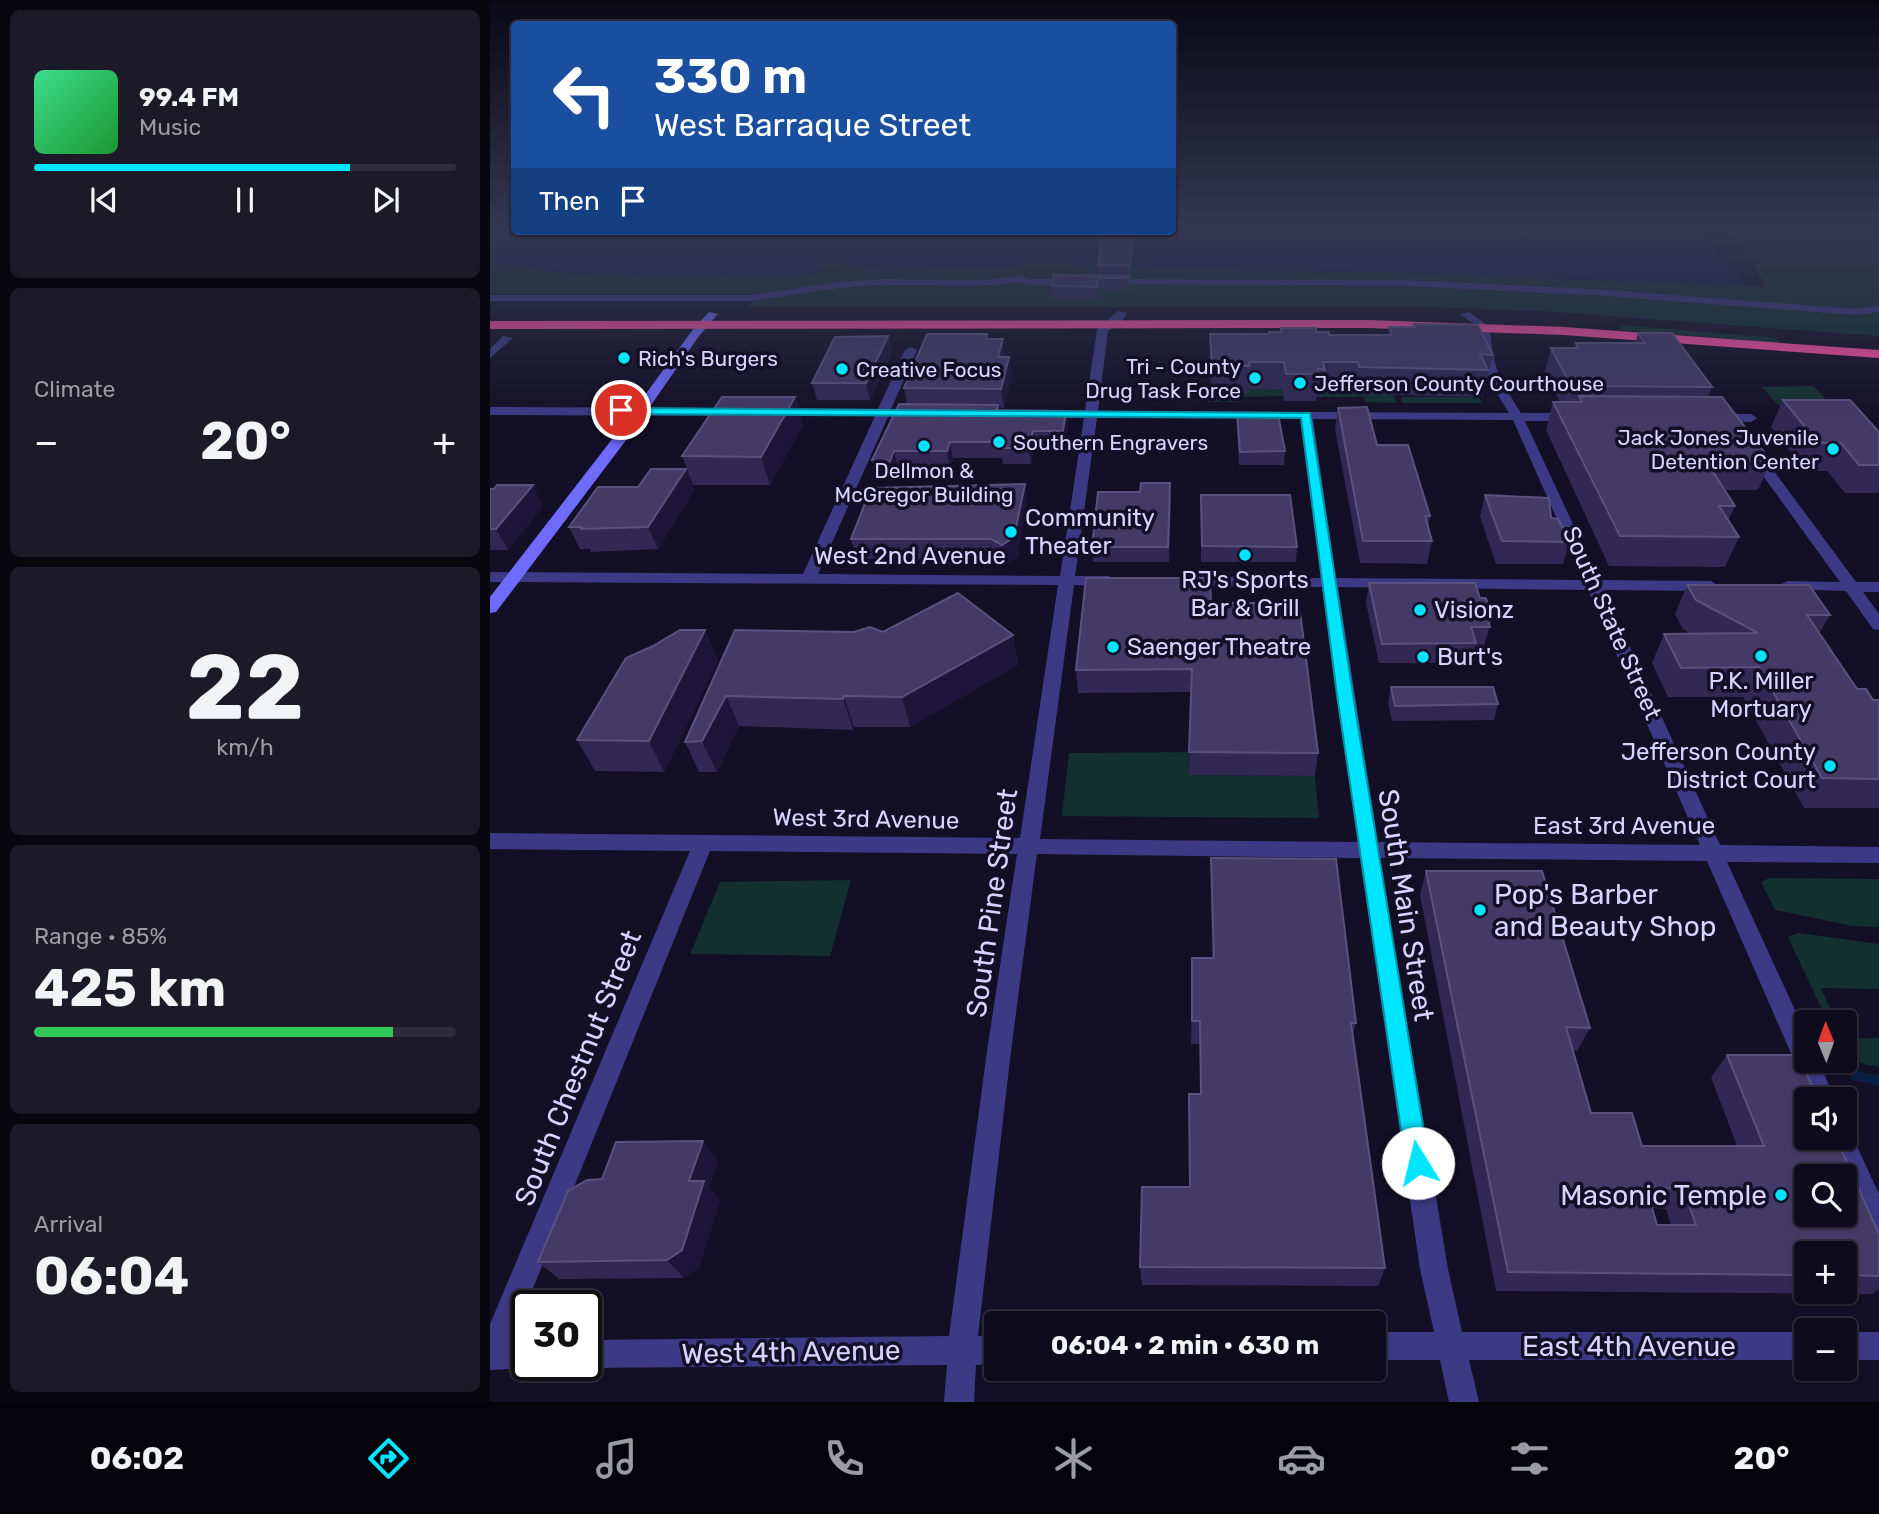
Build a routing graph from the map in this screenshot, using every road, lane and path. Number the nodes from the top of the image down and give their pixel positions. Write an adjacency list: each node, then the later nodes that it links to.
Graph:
1 (799, 292): 4 (street)
2 (1600, 292): 5 (street)
3 (490, 298): 4 (street)
4 (726, 298): 9 (street)
5 (1879, 309)
6 (490, 313): 9 (highway)
7 (1122, 313): 8 (highway); 9 (highway); 10 (street)
8 (1465, 314): 12 (street); 14 (highway)
9 (708, 319): 10 (highway); 11 (highway); 19 (street)
10 (1109, 324): 12 (highway); 25 (street, South Pine Street)
11 (490, 325)
12 (1485, 327): 16 (highway); 27 (street, South State Street)
13 (507, 338): 17 (street)
14 (1879, 342)
15 (911, 350): 22 (street)
16 (1879, 354)
17 (490, 355)
18 (490, 411): 19 (street)
19 (641, 411): 20 (street); 33 (street)
20 (743, 412)
21 (768, 412): 22 (street)
22 (884, 412): 23 (street); 34 (street)
23 (929, 413)
24 (1033, 414): 25 (street)
25 (1091, 414): 26 (street); 35 (street, South Pine Street)
26 (1306, 415): 27 (street); 38 (street, South Main Street)
27 (1517, 416): 28 (street); 39 (street, South State Street)
28 (1591, 417)
29 (1699, 418): 30 (street)
30 (1727, 418): 31 (street); 42 (street)
31 (1751, 418)
32 (490, 577): 33 (street, West 2nd Avenue)
33 (514, 577): 34 (street, West 2nd Avenue); 44 (street)
34 (809, 578): 35 (street, West 2nd Avenue)
35 (1066, 579): 36 (street, West 2nd Avenue); 48 (street, South Pine Street)
36 (1130, 581)
37 (1171, 581): 38 (street)
38 (1330, 582): 39 (street); 49 (street, South Main Street)
39 (1593, 584): 40 (street); 50 (street, South State Street)
40 (1730, 586)
41 (1776, 586): 42 (street)
42 (1851, 587): 43 (street); 45 (street)
43 (1879, 587)
44 (490, 608)
45 (1879, 625)
46 (490, 841): 47 (street, West 3rd Avenue)
47 (703, 843): 48 (street, West 3rd Avenue); 64 (street, South Chestnut Street)
48 (1028, 847): 49 (street, West 3rd Avenue); 60 (street, South Pine Street)
49 (1368, 850): 50 (street, East 3rd Avenue); 55 (street, South Main Street)
50 (1714, 853): 51 (street, East 3rd Avenue); 52 (street, South State Street)
51 (1879, 855)
52 (1818, 1087)
53 (1845, 1150): 54 (street)
54 (1879, 1224)
55 (1451, 1345): 56 (street); 57 (street, East 4th Avenue); 66 (street, South Main Street)
56 (1386, 1346)
57 (1794, 1346)
58 (1857, 1346): 59 (street)
59 (1879, 1346)
60 (962, 1350): 61 (street, West 4th Avenue); 63 (street, West 4th Avenue); 65 (street, South Pine Street)
61 (984, 1350)
62 (511, 1354): 64 (street)
63 (602, 1354)
64 (491, 1355)
65 (959, 1402)
66 (1464, 1402)

